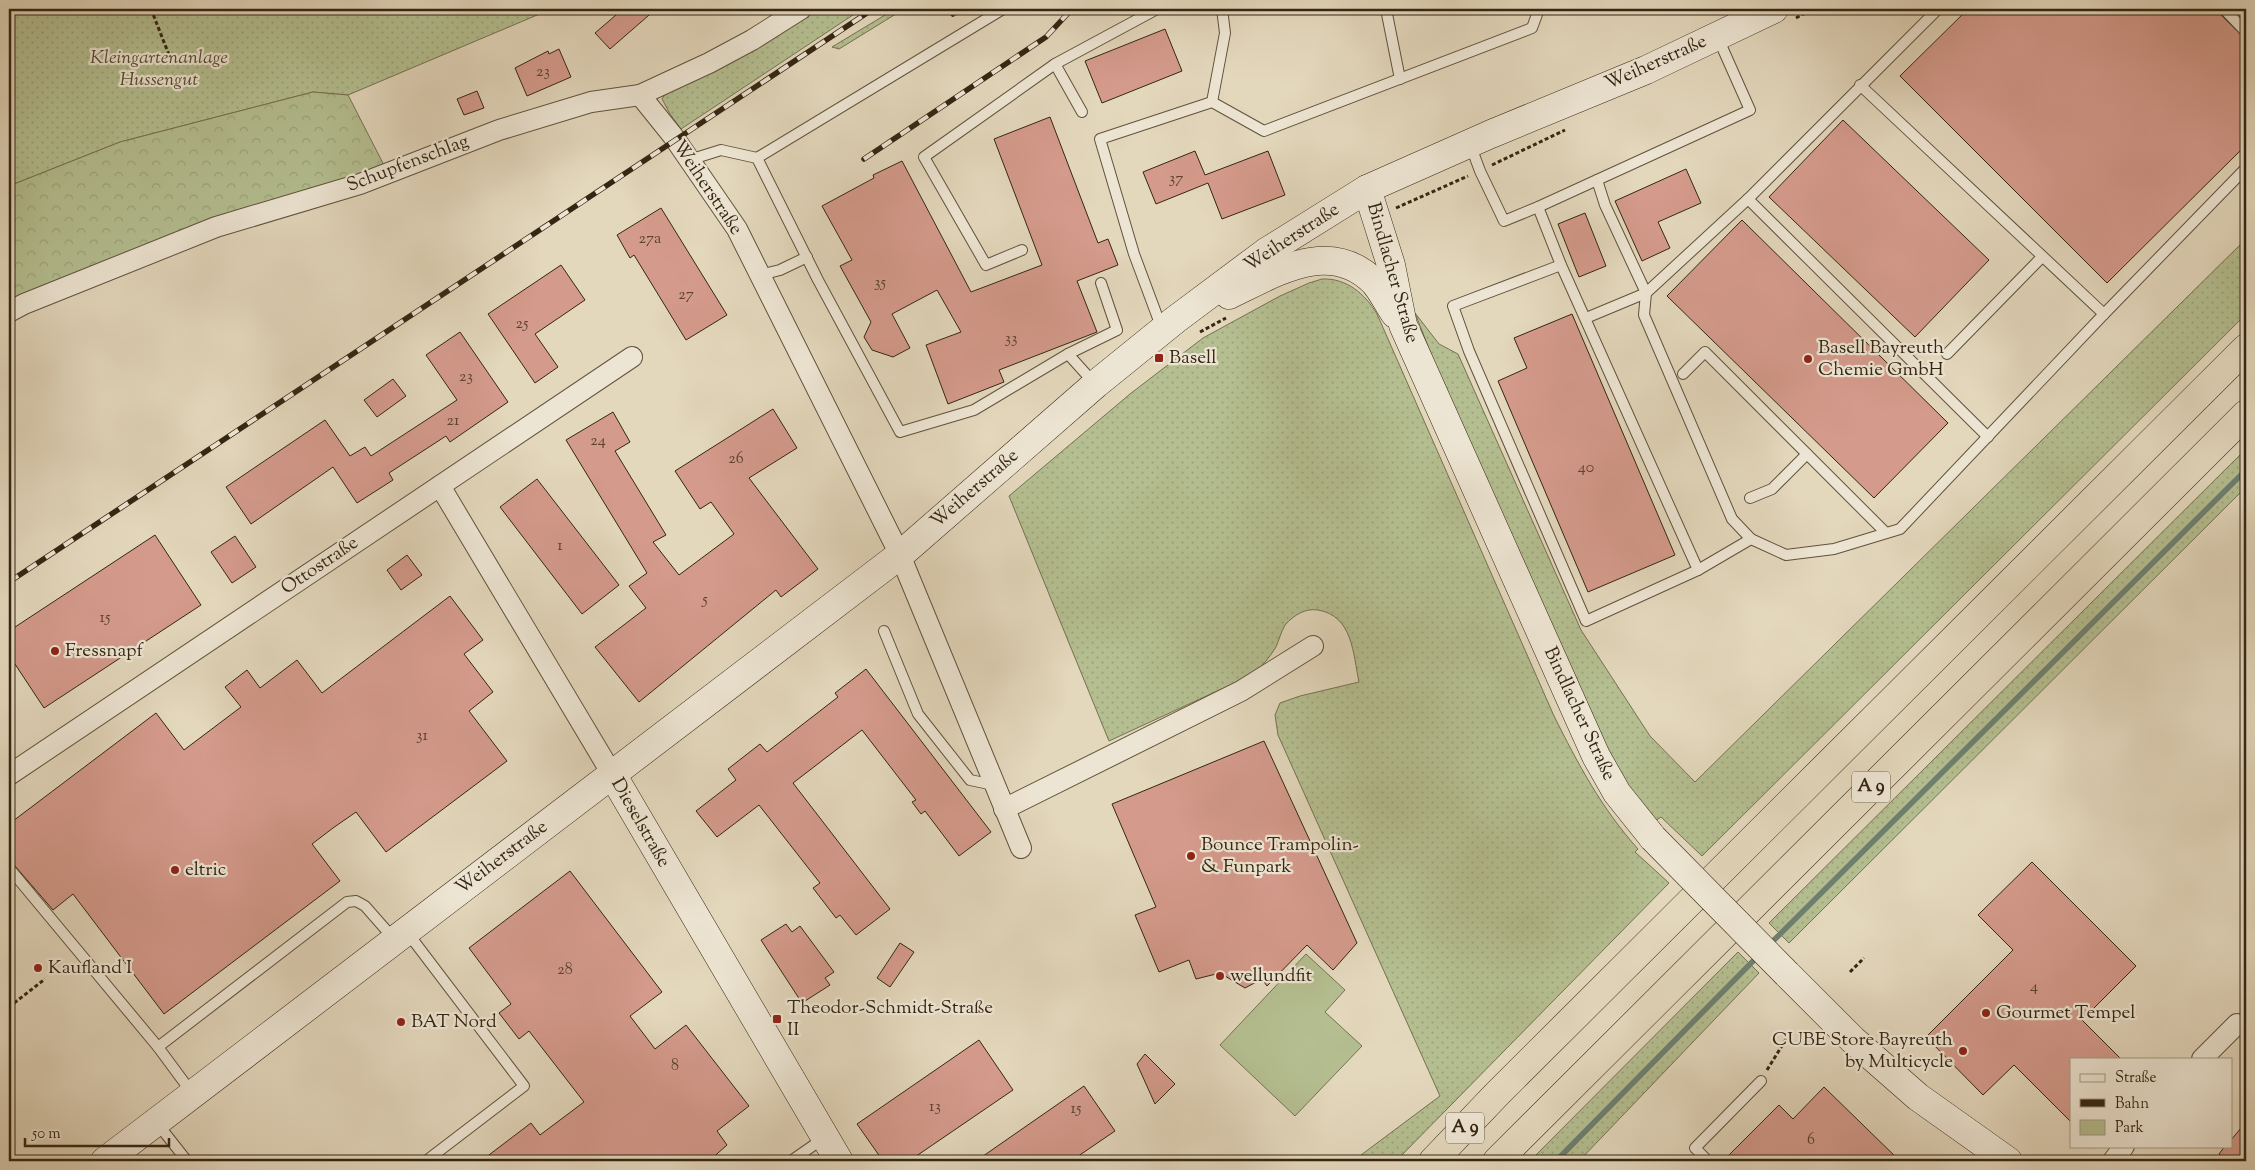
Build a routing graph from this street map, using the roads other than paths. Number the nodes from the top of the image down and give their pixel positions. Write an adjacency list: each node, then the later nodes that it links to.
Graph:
1 (801, 9): 15 (street, Schupfenschlag)
2 (1003, 9): 19 (lane)
3 (1157, 9): 12 (lane)
4 (1222, 9): 16 (lane)
5 (1386, 9): 13 (lane)
6 (1539, 9): 13 (lane)
7 (1774, 9): 11 (street, Weiherstraße)
8 (1938, 9): 14 (lane)
9 (2224, 9): 10 (lane)
10 (2246, 32)
11 (1718, 36): 18 (street, Weiherstraße); 22 (lane)
12 (1055, 64): 17 (lane); 26 (lane)
13 (1400, 79): 16 (lane)
14 (1860, 85): 24 (lane); 27 (lane)
15 (640, 94): 20 (street, Weiherstraße); 33 (street, Schupfenschlag)
16 (1212, 102): 36 (lane)
17 (1082, 112)
18 (1470, 143): 23 (street, Weiherstraße); 25 (lane)
19 (757, 158): 20 (lane); 28 (lane)
20 (689, 160): 30 (street, Weiherstraße)
21 (2246, 168): 34 (lane)
22 (1597, 180): 25 (lane); 32 (lane)
23 (1367, 190): 36 (street, Weiherstraße); 37 (street, Bindlacher Straße)
24 (1748, 199): 32 (lane); 45 (lane)
25 (1538, 207): 29 (lane)
26 (1022, 250)
27 (2042, 256): 34 (lane); 40 (lane)
28 (807, 257): 30 (lane); 39 (lane)
29 (1561, 264): 35 (lane); 52 (lane)
30 (760, 275): 51 (street, Weiherstraße)
31 (1100, 283): 39 (lane)
32 (1646, 293): 35 (lane); 50 (lane)
33 (9, 312)
34 (2104, 314): 45 (lane)
35 (1586, 318): 52 (lane)
36 (1169, 325): 37 (street); 43 (street, Weiherstraße)
37 (1403, 326): 78 (street, Bindlacher Straße, bridge)
38 (2246, 348): 75 (highway, A 9)
39 (1068, 354): 43 (lane)
40 (1947, 354)
41 (632, 357): 47 (street, Ottostraße)
42 (1683, 374): 46 (lane)
43 (1096, 384): 51 (street, Weiherstraße)
44 (2246, 414): 76 (highway, A 9)
45 (1988, 437): 49 (lane)
46 (1807, 454): 48 (lane); 49 (lane)
47 (440, 486): 55 (street, Dieselstraße); 56 (street, Ottostraße)
48 (1750, 498)
49 (1886, 533): 50 (lane)
50 (1751, 539): 52 (lane)
51 (900, 555): 55 (street, Weiherstraße); 57 (street, Weiherstraße)
52 (1698, 570)
53 (884, 631): 57 (lane)
54 (1313, 646): 58 (street)
55 (612, 774): 61 (street, Weiherstraße); 68 (street, Dieselstraße)
56 (9, 775)
57 (994, 785): 58 (street, Weiherstraße)
58 (1004, 809): 59 (street, Weiherstraße)
59 (1021, 848)
60 (9, 868): 63 (lane)
61 (400, 936): 63 (lane); 66 (street, Weiherstraße); 72 (lane)
62 (2237, 1024): 64 (street)
63 (158, 1047): 66 (lane)
64 (2203, 1058)
65 (1761, 1080): 77 (lane)
66 (193, 1094): 67 (street, Weiherstraße)
67 (156, 1122): 70 (street, Weiherstraße); 71 (lane)
68 (825, 1138): 73 (lane); 74 (street, Dieselstraße)
69 (2123, 1148): 79 (street)
70 (105, 1161)
71 (187, 1161)
72 (426, 1161)
73 (791, 1161)
74 (839, 1161)
75 (1433, 1161)
76 (1497, 1161)
77 (1708, 1161)
78 (2008, 1161)
79 (2113, 1161)

